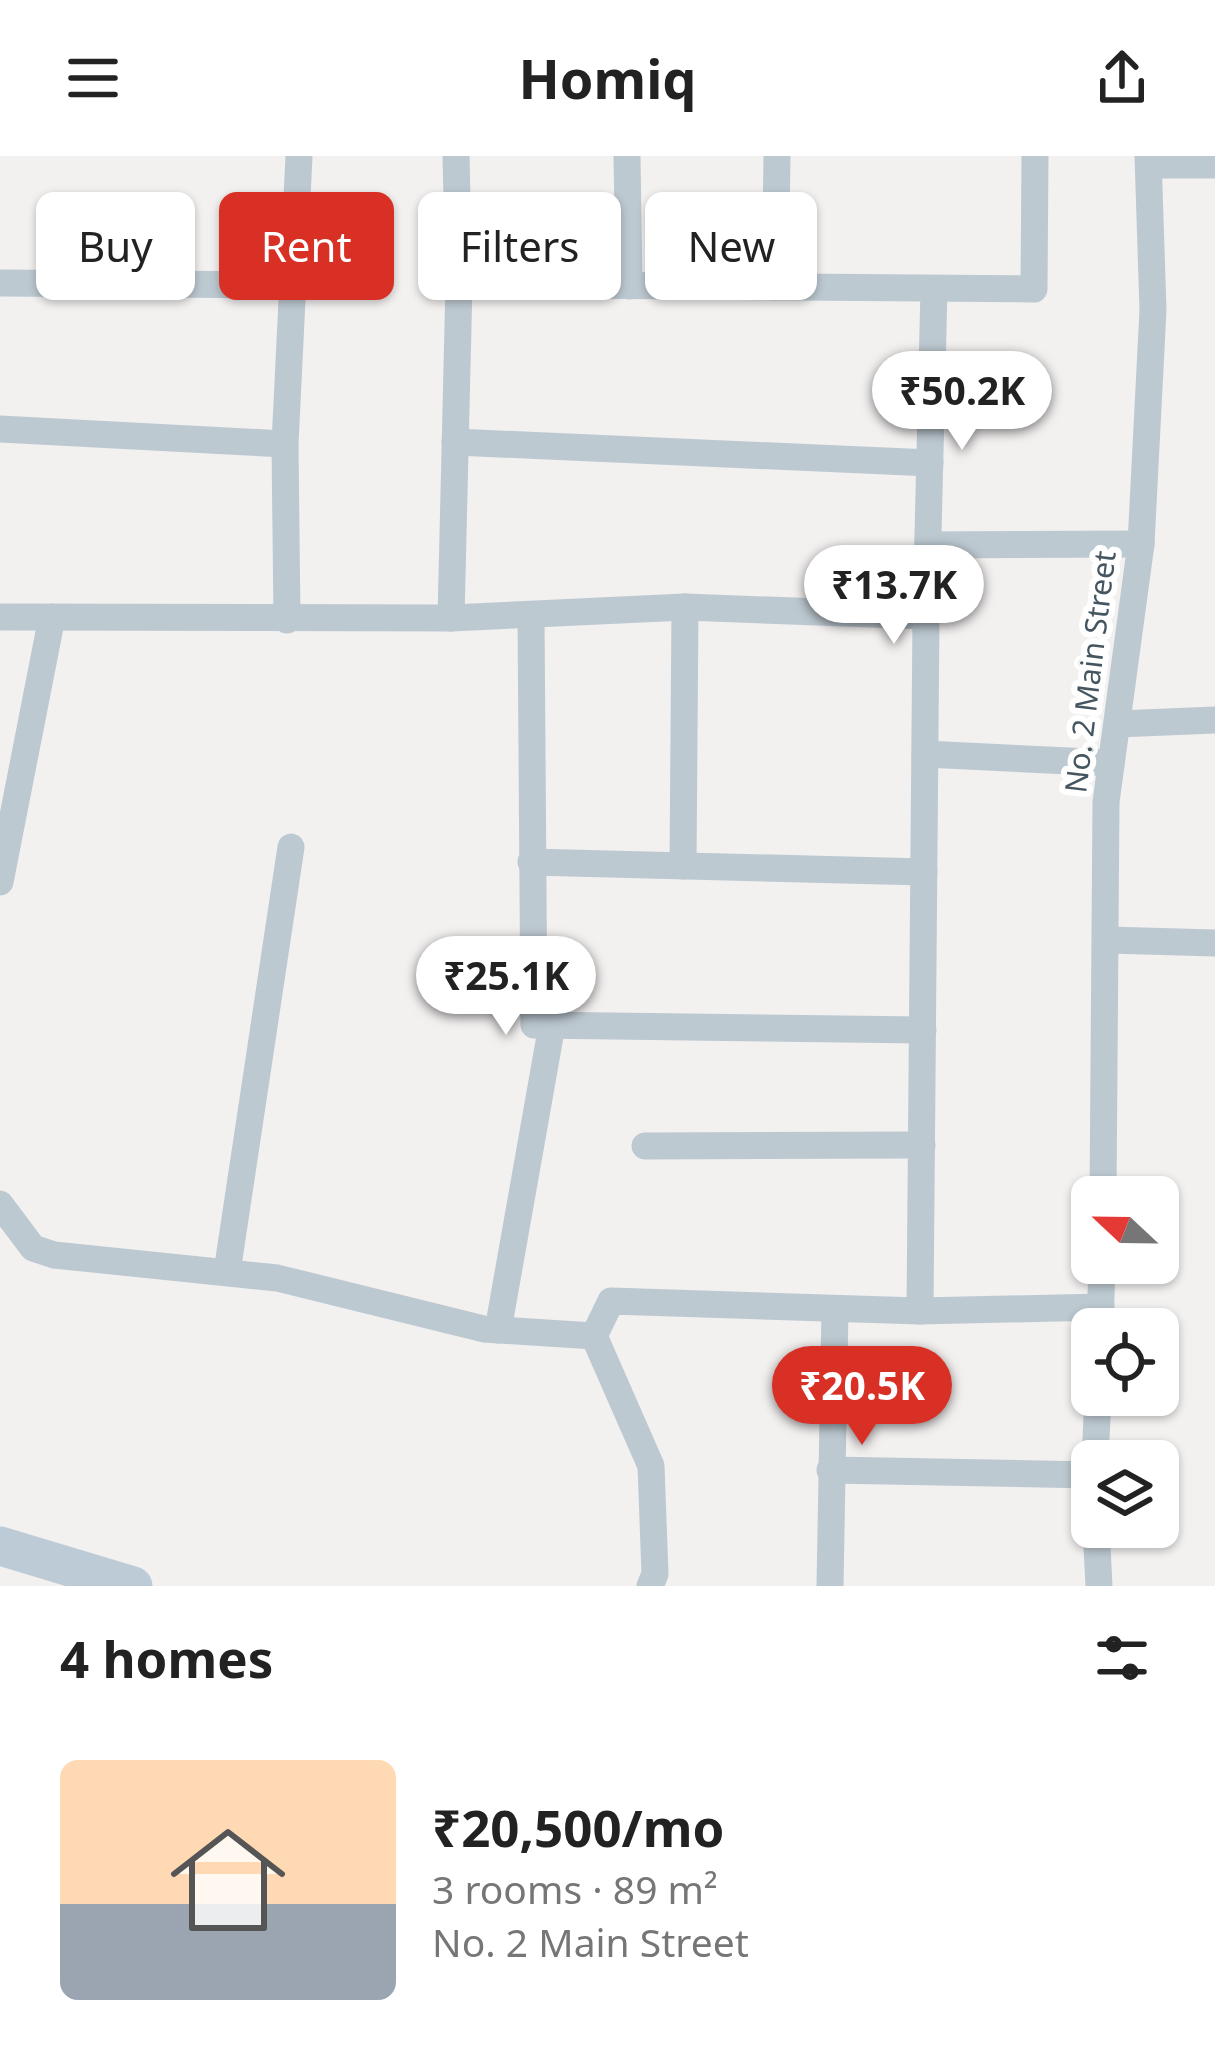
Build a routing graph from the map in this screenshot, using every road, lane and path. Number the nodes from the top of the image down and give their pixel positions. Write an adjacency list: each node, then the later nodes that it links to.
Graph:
1 (298, 156): 8 (street)
2 (456, 156): 9 (street)
3 (627, 156): 14 (street)
4 (777, 156): 10 (street)
5 (1035, 156): 17 (street)
6 (1149, 160): 7 (street); 24 (street, No. 2 Main Street)
7 (1215, 165)
8 (296, 192)
9 (457, 192)
10 (776, 192)
11 (0, 284): 12 (street)
12 (219, 285)
13 (621, 286): 14 (street)
14 (629, 286): 15 (street)
15 (645, 286)
16 (817, 288): 17 (street)
17 (934, 289): 23 (street)
18 (291, 300): 22 (street)
19 (459, 300): 21 (street)
20 (0, 429): 22 (street)
21 (455, 442): 23 (street); 31 (street)
22 (285, 444): 32 (street)
23 (930, 463): 25 (street)
24 (1141, 544): 25 (street); 34 (street, No. 2 Main Street)
25 (928, 545): 28 (street)
26 (686, 607): 27 (street); 28 (street); 40 (street)
27 (531, 615): 31 (street); 39 (street)
28 (926, 616): 35 (street)
29 (0, 617): 30 (street)
30 (52, 617): 32 (street); 37 (street)
31 (452, 618): 32 (street)
32 (287, 620)
33 (1215, 720): 34 (street)
34 (1118, 724): 36 (street, No. 2 Main Street)
35 (925, 754): 36 (street); 41 (street)
36 (1111, 763): 43 (street, No. 2 Main Street)
37 (9, 777): 42 (street)
38 (291, 847): 51 (street)
39 (531, 862): 40 (street); 45 (street)
40 (683, 866): 41 (street)
41 (924, 872): 46 (street)
42 (0, 882)
43 (1108, 940): 44 (street); 49 (street, No. 2 Main Street)
44 (1215, 943)
45 (552, 1025): 46 (street); 55 (street)
46 (922, 1030): 47 (street)
47 (922, 1145): 48 (street); 53 (street)
48 (645, 1146)
49 (1103, 1176)
50 (0, 1204): 51 (street)
51 (227, 1272): 55 (street)
52 (835, 1309): 53 (street); 56 (street); 57 (street)
53 (920, 1311): 54 (street)
54 (1071, 1317)
55 (498, 1330): 56 (street)
56 (593, 1336): 62 (street)
57 (830, 1470): 58 (street); 63 (street)
58 (1071, 1475)
59 (0, 1546): 61 (street)
60 (1097, 1548): 64 (street)
61 (133, 1586)
62 (650, 1586)
63 (830, 1586)
64 (1099, 1586)

